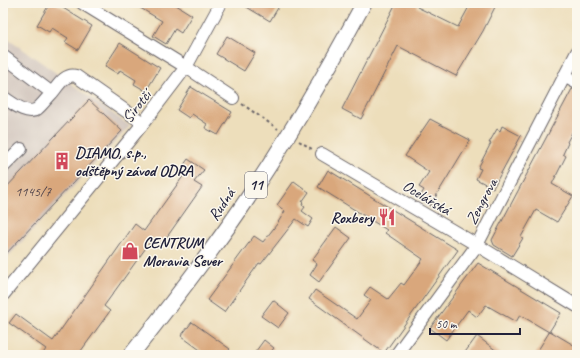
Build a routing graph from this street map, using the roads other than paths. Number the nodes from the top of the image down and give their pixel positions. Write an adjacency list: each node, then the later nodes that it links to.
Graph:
1 (82, 3): 6 (street)
2 (220, 3): 6 (street, Sirotčí)
3 (364, 3): 19 (main road, Rudná / 11)
4 (577, 52): 7 (street, Zengrova)
5 (3, 56): 9 (street)
6 (186, 67): 11 (street); 12 (street, Sirotčí)
7 (564, 76): 8 (street); 16 (street, Zengrova)
8 (577, 83)
9 (52, 93): 10 (street); 12 (street)
10 (3, 97)
11 (233, 98)
12 (143, 123): 17 (street, Sirotčí)
13 (21, 149): 15 (street)
14 (322, 154): 16 (street, Ocelářská)
15 (3, 167)
16 (477, 244): 18 (street, Ocelářská); 20 (street, Zengrova)
17 (3, 295)
18 (577, 306)
19 (131, 355)
20 (396, 355)

